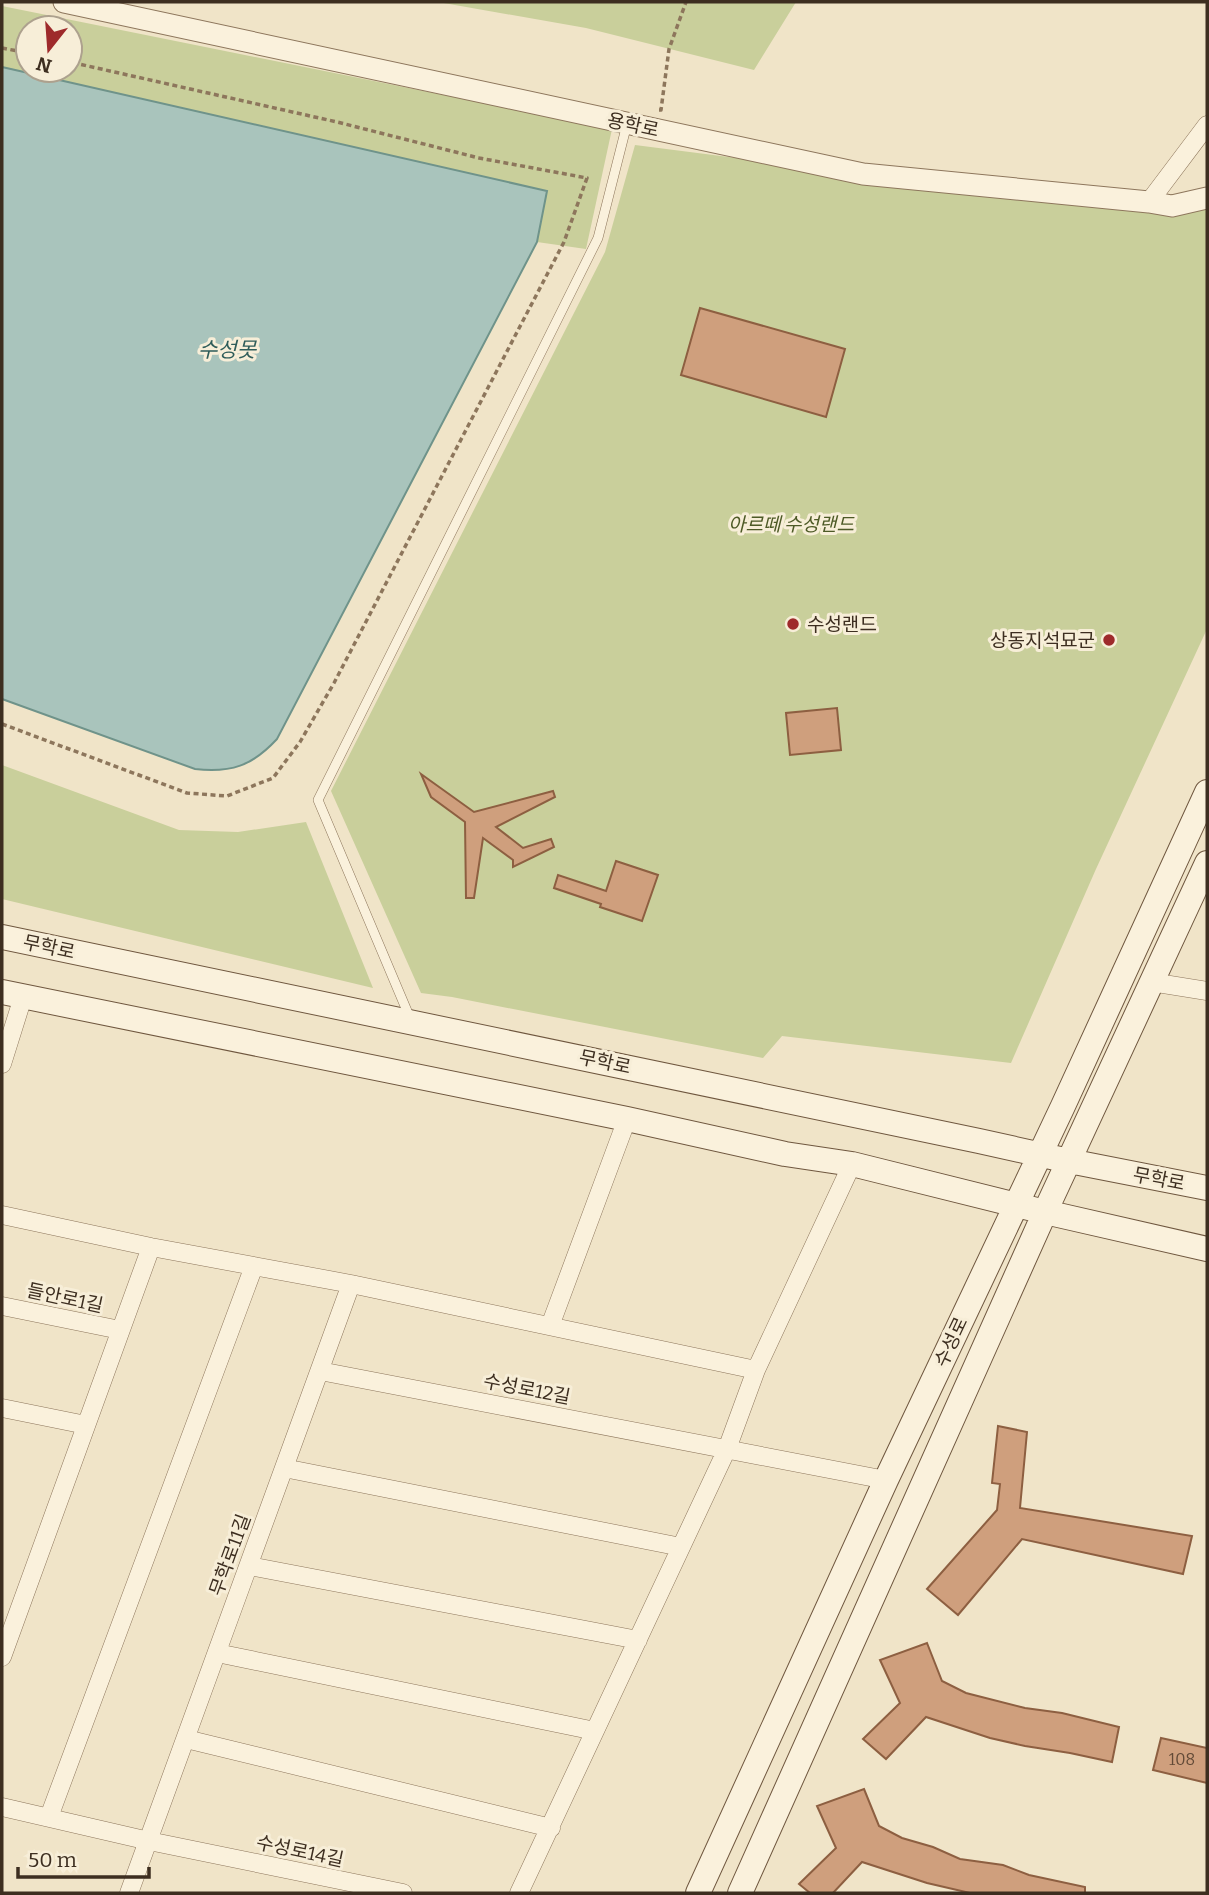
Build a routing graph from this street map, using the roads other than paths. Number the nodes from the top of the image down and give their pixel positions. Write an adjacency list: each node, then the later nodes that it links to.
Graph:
1 (64, 2): 2 (street, 용학로)
2 (627, 124): 5 (street, 용학로); 12 (lane)
3 (1207, 125): 5 (street)
4 (1207, 198): 5 (street, 용학로)
5 (1149, 202)
6 (1207, 792): 15 (main road, 수성로)
7 (1207, 863): 9 (main road, 수성로)
8 (2, 937): 12 (main road, 무학로)
9 (1151, 982): 10 (street); 16 (main road, 수성로)
10 (1207, 991)
11 (12, 995): 13 (street); 14 (main road)
12 (412, 1022): 15 (main road, 무학로)
13 (2, 1064)
14 (627, 1119): 17 (main road); 27 (street)
15 (1040, 1154): 16 (main road, 무학로); 19 (main road, 수성로)
16 (1069, 1161): 18 (main road, 무학로); 20 (main road, 수성로)
17 (852, 1164): 19 (main road); 29 (street)
18 (1207, 1188)
19 (1016, 1205): 20 (main road); 35 (main road, 수성로)
20 (1045, 1212): 23 (main road); 51 (main road, 수성로)
21 (2, 1215): 22 (street)
22 (151, 1247): 24 (street); 28 (street)
23 (1207, 1249)
24 (254, 1266): 25 (street); 44 (street)
25 (351, 1284): 27 (street); 30 (street, 무학로11길)
26 (2, 1306): 28 (street, 들안로1길)
27 (550, 1326): 29 (street)
28 (120, 1331): 32 (street)
29 (756, 1370): 33 (street)
30 (320, 1371): 33 (street, 수성로12길); 34 (street, 무학로11길)
31 (2, 1408): 32 (street)
32 (86, 1425): 40 (street)
33 (727, 1449): 35 (street, 수성로12길); 36 (street)
34 (284, 1468): 36 (street); 37 (street, 무학로11길)
35 (886, 1479): 50 (main road, 수성로)
36 (681, 1547): 38 (street)
37 (248, 1566): 38 (street); 39 (street, 무학로11길)
38 (638, 1640): 41 (street)
39 (217, 1653): 41 (street); 42 (street, 무학로11길)
40 (2, 1657)
41 (595, 1731): 45 (street)
42 (186, 1739): 45 (street); 46 (street, 무학로11길)
43 (2, 1807): 44 (street, 수성로14길)
44 (49, 1817): 46 (street, 수성로14길)
45 (551, 1828): 49 (street)
46 (149, 1841): 47 (street); 48 (street, 수성로14길)
47 (129, 1893)
48 (403, 1893)
49 (519, 1893)
50 (698, 1893)
51 (740, 1893)

